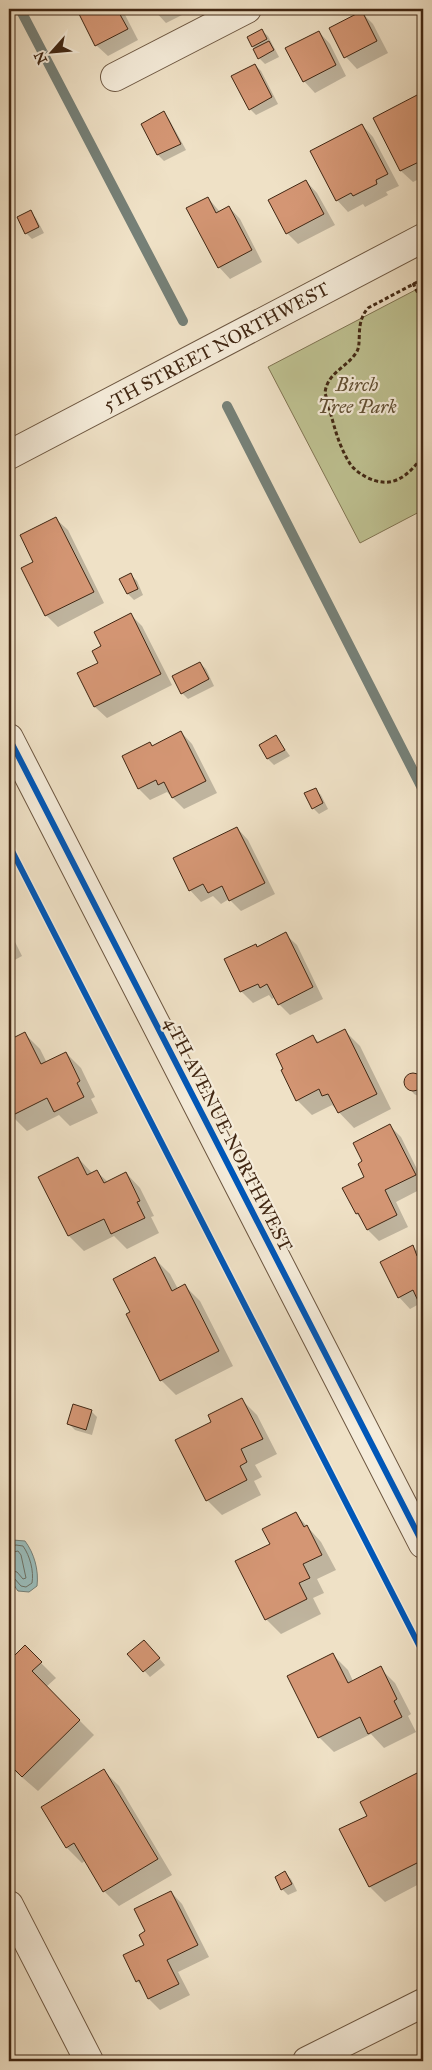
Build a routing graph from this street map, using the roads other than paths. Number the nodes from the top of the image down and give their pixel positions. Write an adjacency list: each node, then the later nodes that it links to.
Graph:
1 (247, 9): 2 (street)
2 (115, 77)
3 (423, 238): 4 (street, 5TH STREET NORTHWEST)
4 (9, 456)
5 (9, 738): 6 (street, 4TH AVENUE NORTHWEST)
6 (423, 1544)
7 (9, 1906): 9 (street)
8 (423, 2003): 10 (street)
9 (89, 2061)
10 (307, 2061)

